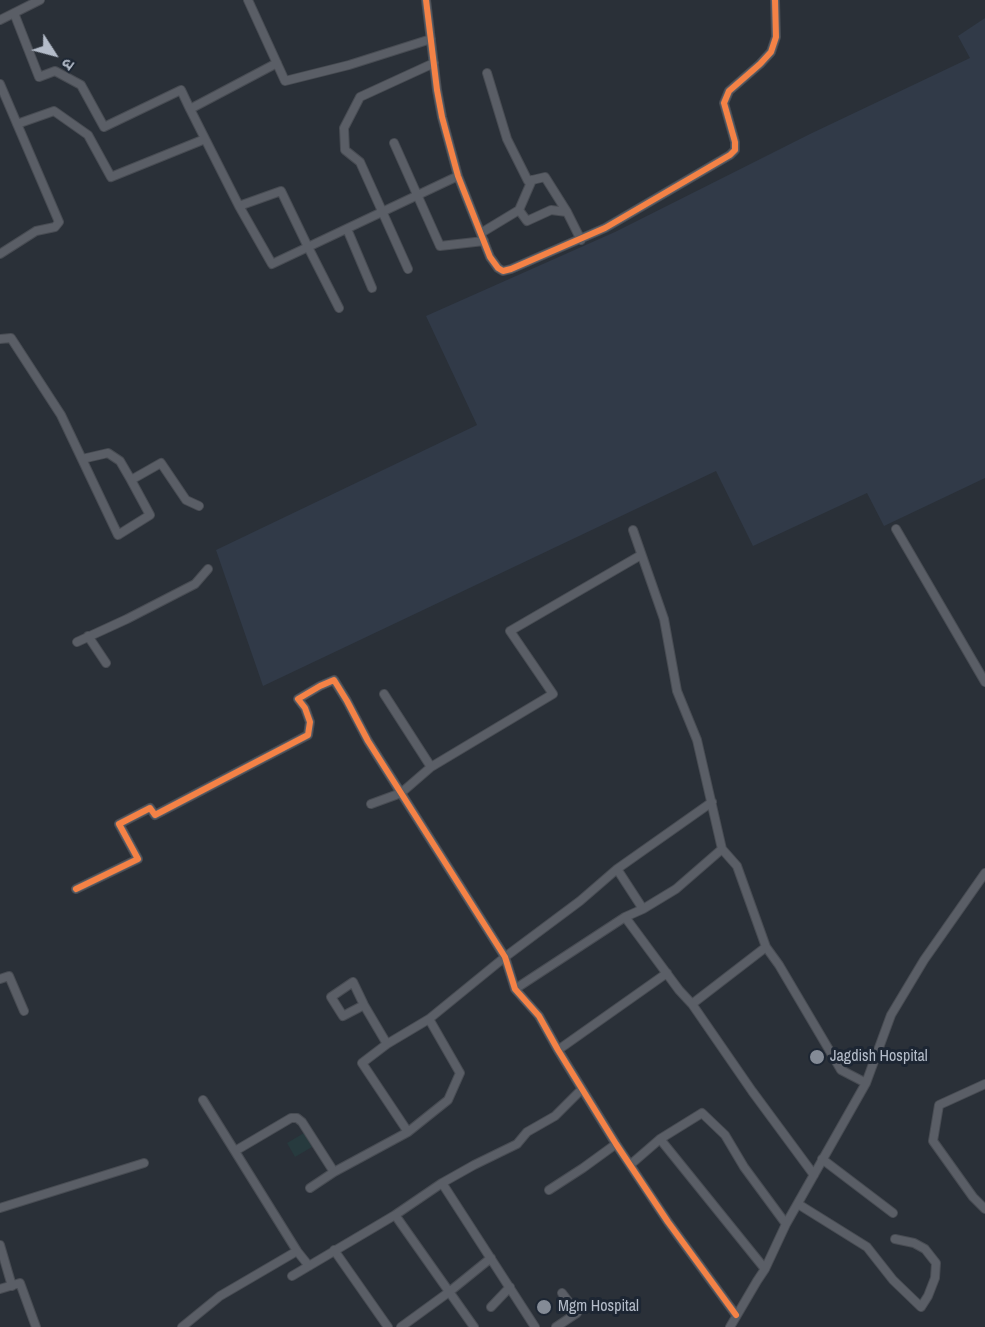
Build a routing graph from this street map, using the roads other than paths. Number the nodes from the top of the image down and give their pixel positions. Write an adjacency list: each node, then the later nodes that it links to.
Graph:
1 (40, 0): 5 (street)
2 (248, 0): 8 (street)
3 (426, 0): 7 (street)
4 (775, 0): 25 (street)
5 (14, 13): 6 (street); 12 (street)
6 (0, 20)
7 (431, 39): 8 (street); 9 (street)
8 (276, 63): 12 (street)
9 (434, 63): 16 (street); 21 (street)
10 (487, 73): 17 (street)
11 (0, 84): 13 (street)
12 (190, 109): 14 (street)
13 (17, 124): 14 (street); 27 (street)
14 (205, 139): 19 (street)
15 (394, 143): 18 (street)
16 (458, 176): 18 (street); 24 (street)
17 (532, 180): 20 (street); 22 (street)
18 (417, 195): 21 (street); 24 (street)
19 (239, 206): 26 (street); 26 (street)
20 (519, 210): 22 (street); 24 (street)
21 (382, 212): 23 (street); 28 (street)
22 (567, 212): 25 (street)
23 (347, 228): 26 (street); 29 (street)
24 (483, 237): 25 (street)
25 (581, 240)
26 (308, 247): 30 (street)
27 (0, 254)
28 (408, 269)
29 (372, 288)
30 (339, 308)
31 (0, 339): 32 (street)
32 (82, 459): 33 (street); 33 (street)
33 (131, 480): 34 (street)
34 (198, 506)
35 (896, 529): 42 (street)
36 (633, 530): 37 (street)
37 (641, 555): 44 (street); 46 (street)
38 (208, 569): 39 (street)
39 (88, 636): 40 (street); 41 (street)
40 (77, 642)
41 (106, 663)
42 (985, 682)
43 (384, 694): 44 (street)
44 (431, 767): 45 (street)
45 (401, 793): 47 (street); 51 (street); 55 (street)
46 (712, 802): 48 (street); 49 (street)
47 (371, 804)
48 (722, 849): 52 (street); 54 (street)
49 (617, 869): 52 (street); 55 (street)
50 (985, 873): 65 (street)
51 (76, 889)
52 (643, 909): 53 (street)
53 (625, 917): 56 (street); 58 (street)
54 (766, 947): 59 (street); 65 (street)
55 (505, 957): 58 (street); 62 (street)
56 (667, 973): 59 (street); 64 (street)
57 (0, 979): 61 (street)
58 (515, 989): 64 (street)
59 (692, 1004): 77 (street)
60 (364, 1005): 63 (street)
61 (24, 1011)
62 (429, 1019): 63 (street); 69 (street)
63 (387, 1044): 69 (street)
64 (558, 1050): 67 (street)
65 (866, 1083): 73 (street)
66 (985, 1084): 83 (street)
67 (582, 1089): 71 (street); 78 (street)
68 (203, 1100): 72 (street)
69 (408, 1132): 76 (street)
70 (660, 1138): 75 (street); 86 (street); 93 (street)
71 (616, 1144): 75 (street); 80 (street)
72 (235, 1151): 76 (street); 90 (street)
73 (822, 1159): 77 (street); 84 (street)
74 (144, 1163): 82 (street)
75 (630, 1165): 101 (street)
76 (334, 1172): 79 (street)
77 (814, 1175): 81 (street)
78 (442, 1183): 85 (street); 91 (street)
79 (310, 1188)
80 (549, 1190)
81 (798, 1204): 86 (street); 87 (street)
82 (0, 1208)
83 (985, 1209)
84 (893, 1212)
85 (395, 1215): 89 (street); 98 (street)
86 (786, 1224): 93 (street)
87 (894, 1239)
88 (0, 1245): 95 (street)
89 (334, 1250): 92 (street); 104 (street)
90 (297, 1251): 92 (street); 103 (street)
91 (491, 1258): 96 (street); 98 (street)
92 (309, 1266): 94 (street)
93 (765, 1269): 101 (street)
94 (292, 1276)
95 (12, 1286): 97 (street); 102 (street)
96 (510, 1287): 100 (street); 107 (street)
97 (0, 1289)
98 (449, 1292): 105 (street); 106 (street)
99 (562, 1293): 108 (street)
100 (491, 1307)
101 (736, 1315): 109 (street)
102 (36, 1327)
103 (182, 1327)
104 (388, 1327)
105 (401, 1327)
106 (474, 1327)
107 (535, 1327)
108 (556, 1327)
109 (730, 1327)

